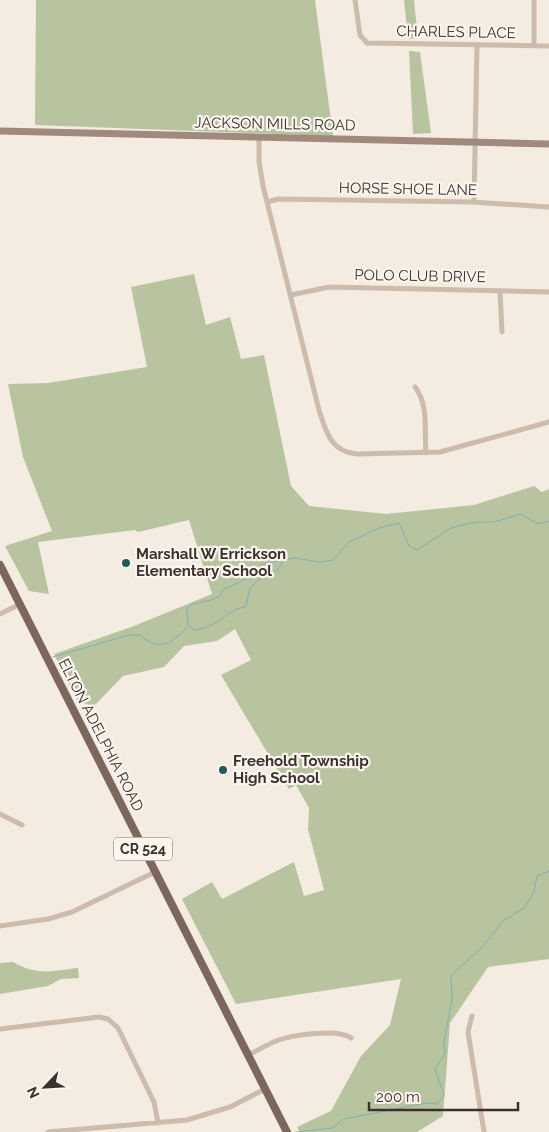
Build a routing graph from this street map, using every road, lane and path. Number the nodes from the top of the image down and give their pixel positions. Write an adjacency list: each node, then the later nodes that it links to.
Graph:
1 (355, 0): 3 (street, CHARLES PLACE)
2 (534, 0): 4 (street)
3 (477, 45): 4 (street, CHARLES PLACE); 8 (street)
4 (534, 46): 5 (street, CHARLES PLACE)
5 (549, 46)
6 (0, 131): 7 (main road, JACKSON MILLS ROAD)
7 (259, 138): 8 (main road, JACKSON MILLS ROAD); 10 (street)
8 (476, 142): 9 (main road, JACKSON MILLS ROAD); 11 (street)
9 (549, 144)
10 (267, 202): 11 (street, HORSE SHOE LANE); 15 (street)
11 (474, 202): 12 (street, HORSE SHOE LANE)
12 (549, 207)
13 (500, 291): 14 (street, POLO CLUB DRIVE); 15 (street, POLO CLUB DRIVE); 16 (street)
14 (549, 292)
15 (291, 295): 19 (street)
16 (502, 332)
17 (416, 387): 19 (street)
18 (549, 422): 19 (street)
19 (426, 452)
20 (0, 565): 21 (main road, ELTON ADELPHIA ROAD / CR 524)
21 (20, 604): 22 (street); 25 (main road, ELTON ADELPHIA ROAD / CR 524)
22 (0, 614)
23 (0, 814): 24 (street)
24 (22, 825)
25 (155, 872): 26 (street); 30 (main road, ELTON ADELPHIA ROAD / CR 524)
26 (0, 926)
27 (472, 1016): 35 (street)
28 (0, 1029): 32 (street)
29 (351, 1038): 30 (street)
30 (248, 1055): 31 (main road, ELTON ADELPHIA ROAD / CR 524)
31 (265, 1089): 32 (street); 34 (main road, ELTON ADELPHIA ROAD / CR 524)
32 (158, 1123): 33 (street)
33 (48, 1132)
34 (287, 1132)
35 (484, 1132)

